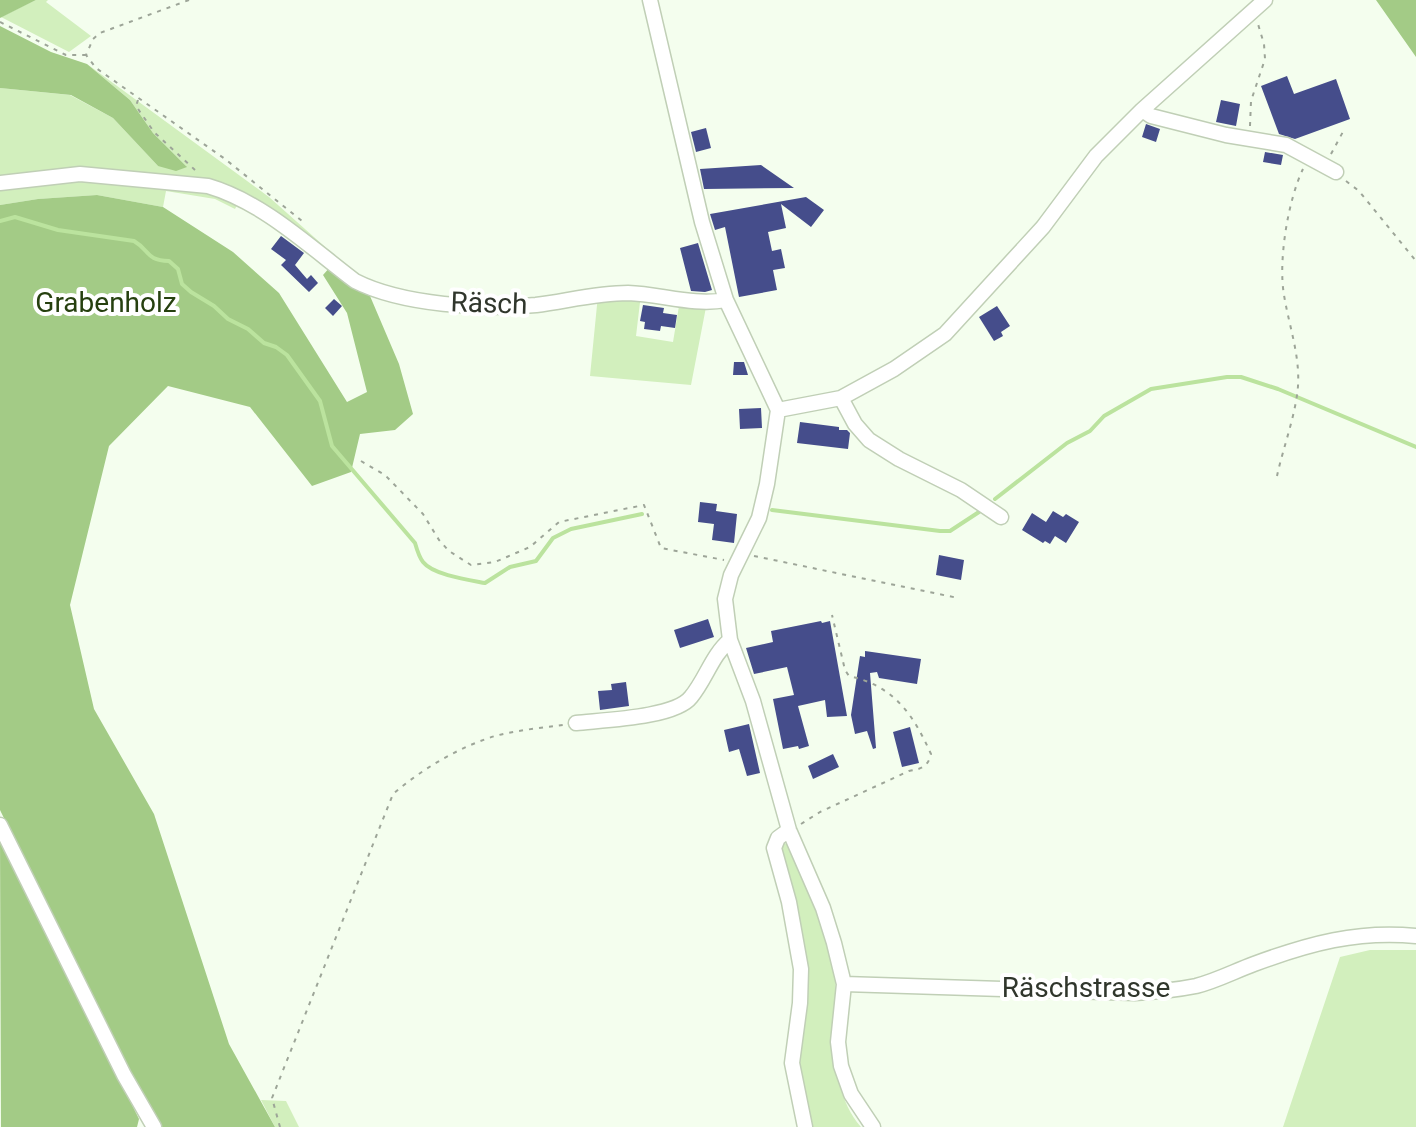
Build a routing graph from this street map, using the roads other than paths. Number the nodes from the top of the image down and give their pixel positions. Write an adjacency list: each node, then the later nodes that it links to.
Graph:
1 (650, 0): 6 (street)
2 (1265, 0): 3 (street)
3 (1142, 110): 4 (street); 7 (street)
4 (1330, 169)
5 (0, 183): 6 (street, Räsch)
6 (726, 300): 8 (street)
7 (841, 398): 8 (street); 9 (street)
8 (778, 410): 10 (street)
9 (1001, 517)
10 (730, 640): 11 (street); 13 (street)
11 (576, 723)
12 (0, 825): 16 (street)
13 (790, 832): 15 (street); 17 (street)
14 (1416, 936): 15 (street, Räschstrasse)
15 (844, 984): 18 (street)
16 (154, 1127)
17 (805, 1127)
18 (873, 1127)

